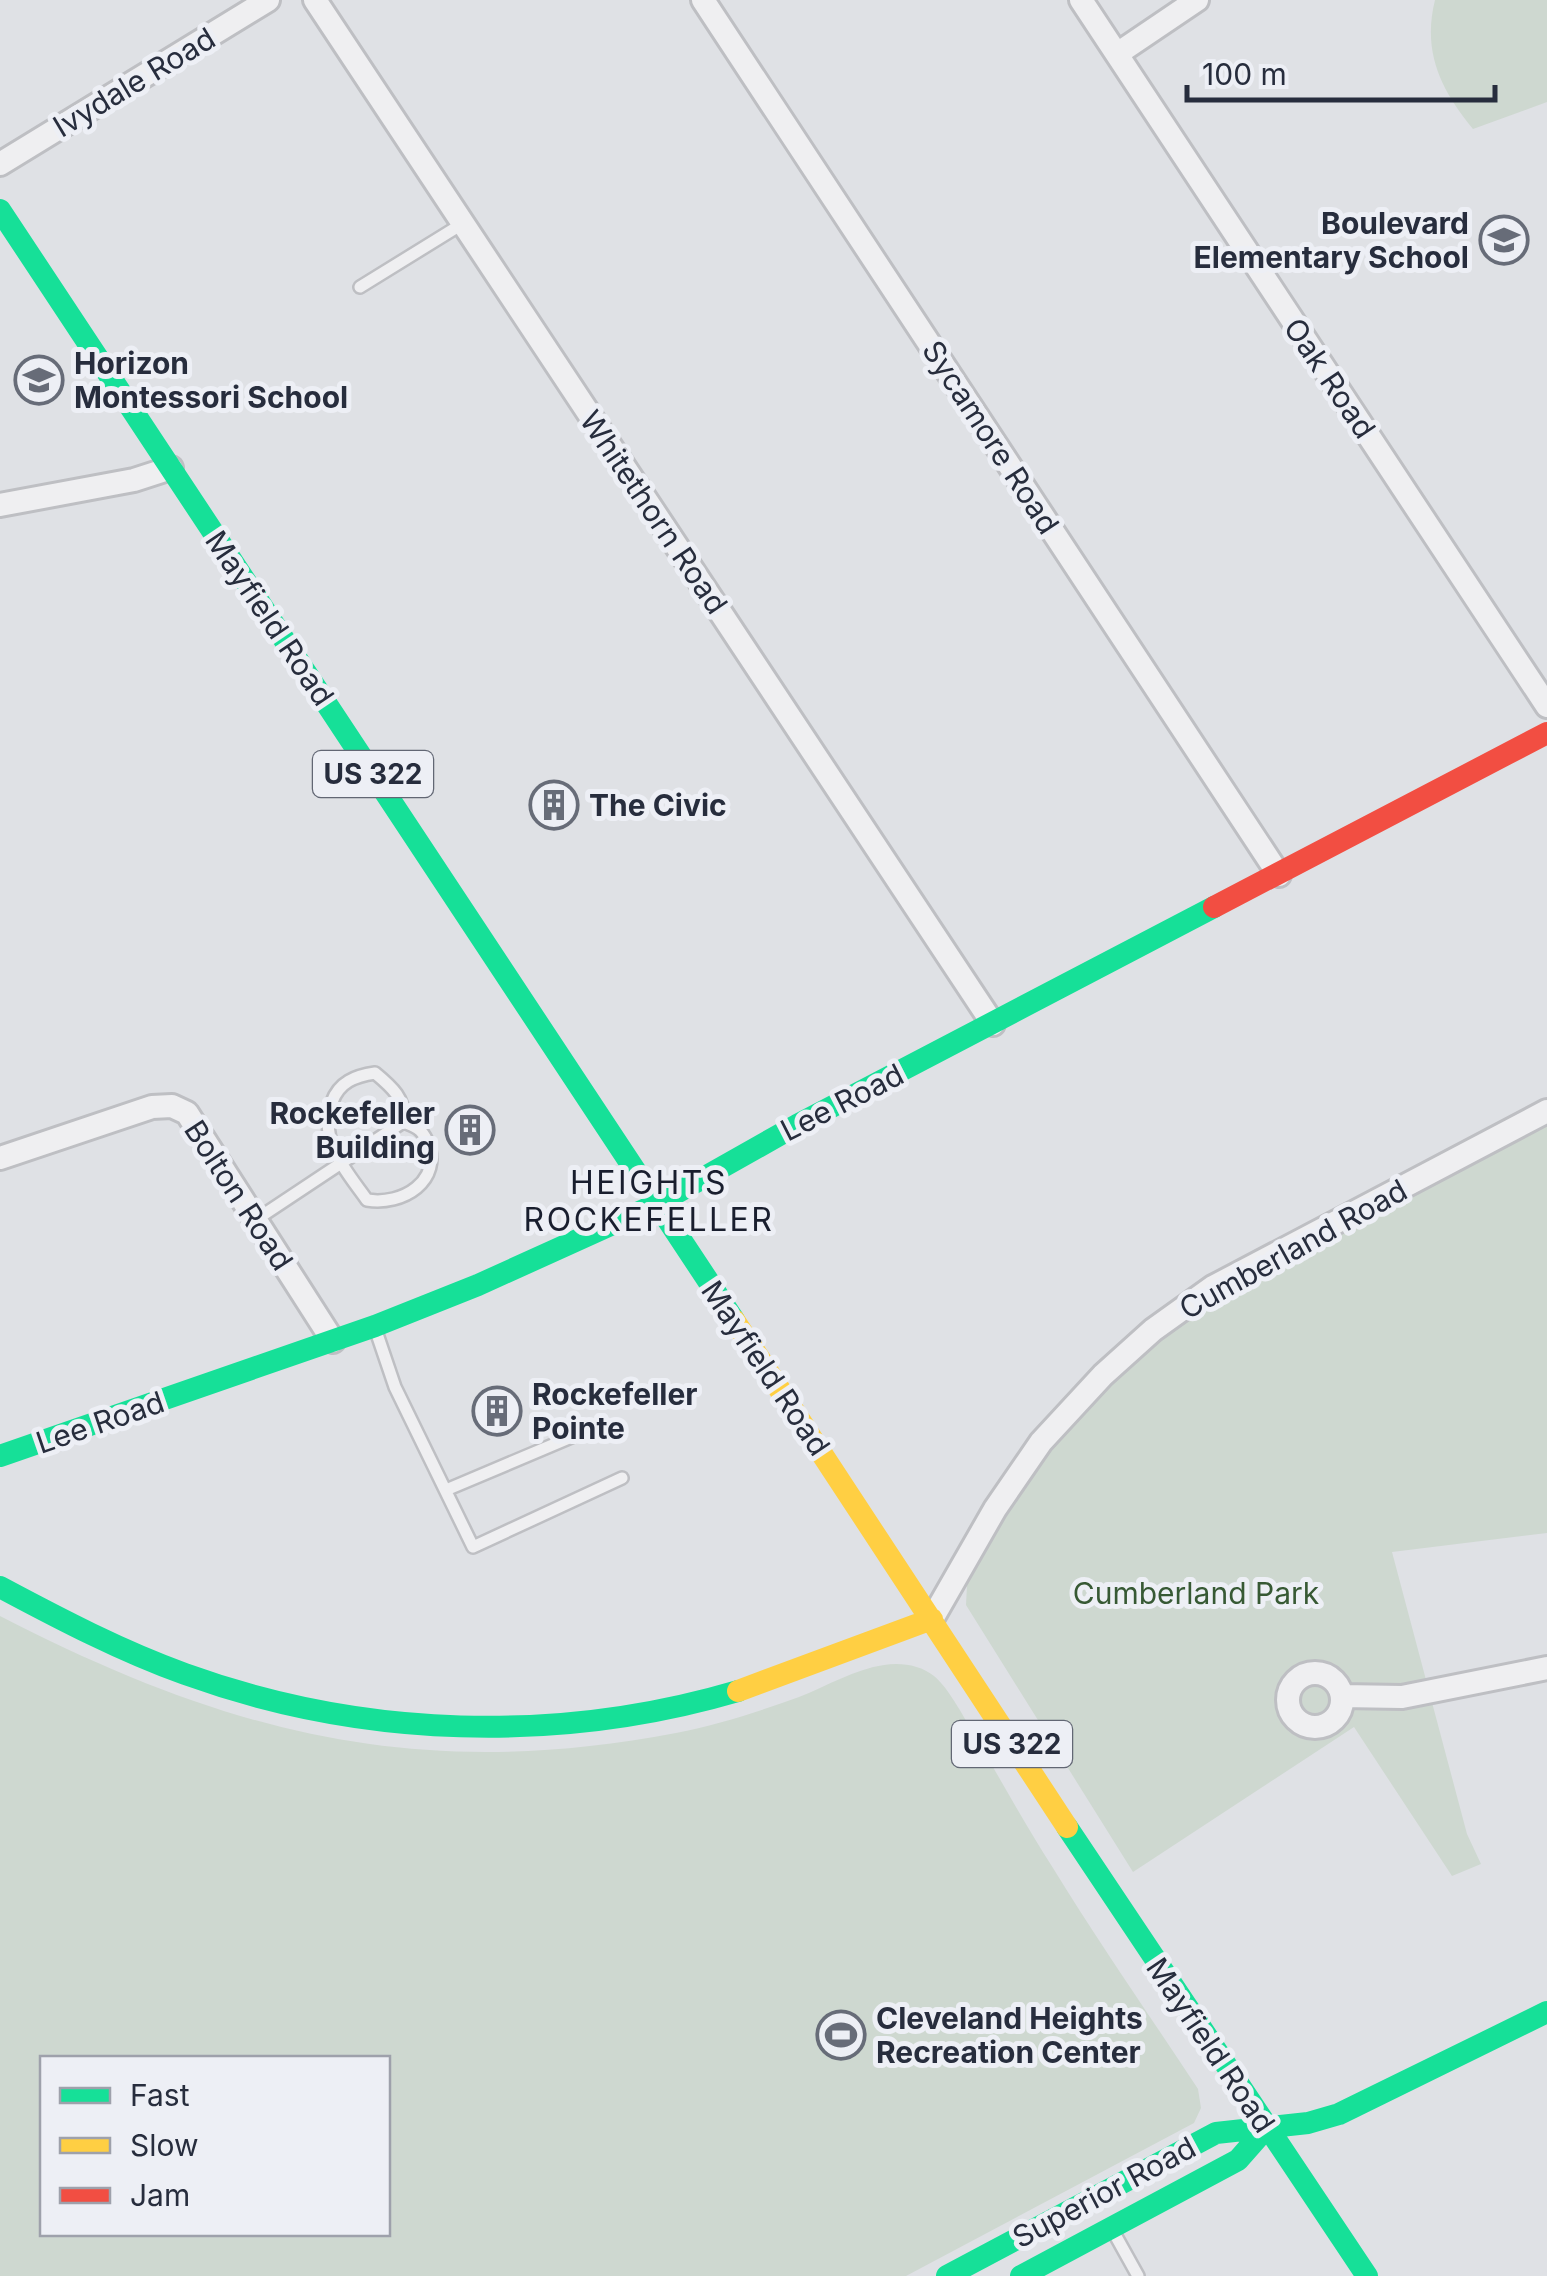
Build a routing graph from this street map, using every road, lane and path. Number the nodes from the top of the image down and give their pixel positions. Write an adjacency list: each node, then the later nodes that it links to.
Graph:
1 (268, 0): 7 (street, Ivydale Road)
2 (315, 0): 9 (street, Whitethorn Road)
3 (703, 0): 15 (street, Sycamore Road)
4 (1081, 0): 6 (street, Oak Road)
5 (1198, 0): 6 (street)
6 (1117, 54): 13 (street, Oak Road)
7 (0, 164)
8 (0, 210): 11 (main road, Mayfield Road / US 322)
9 (462, 224): 10 (lane); 16 (street, Whitethorn Road)
10 (360, 287)
11 (171, 468): 12 (street); 21 (main road, Mayfield Road / US 322)
12 (0, 505)
13 (1547, 706)
14 (1547, 734): 15 (main road, Lee Road)
15 (1279, 874): 16 (main road, Lee Road)
16 (993, 1024): 21 (main road, Lee Road)
17 (1547, 1111): 30 (street, Cumberland Road)
18 (403, 1122): 20 (lane); 20 (lane); 20 (lane)
19 (0, 1158): 22 (street, Bolton Road)
20 (342, 1163): 22 (lane)
21 (657, 1204): 23 (main road, Lee Road); 30 (main road, Mayfield Road / US 322)
22 (257, 1219): 24 (street, Bolton Road)
23 (375, 1326): 24 (main road, Lee Road); 28 (lane)
24 (333, 1341): 26 (main road, Lee Road)
25 (600, 1425): 28 (lane)
26 (0, 1456)
27 (622, 1478): 28 (lane)
28 (446, 1490)
29 (0, 1588): 30 (main road)
30 (932, 1619): 34 (main road, Mayfield Road / US 322)
31 (1547, 1668): 32 (street)
32 (1342, 1696)
33 (1547, 2012): 34 (main road, Superior Road)
34 (1267, 2127): 35 (main road, Superior Road); 36 (main road, Superior Road); 40 (main road, Mayfield Road / US 322)
35 (1096, 2196): 36 (main road); 37 (main road, Superior Road)
36 (1111, 2228): 38 (main road, Superior Road); 39 (lane)
37 (947, 2276)
38 (1020, 2276)
39 (1138, 2276)
40 (1367, 2276)

